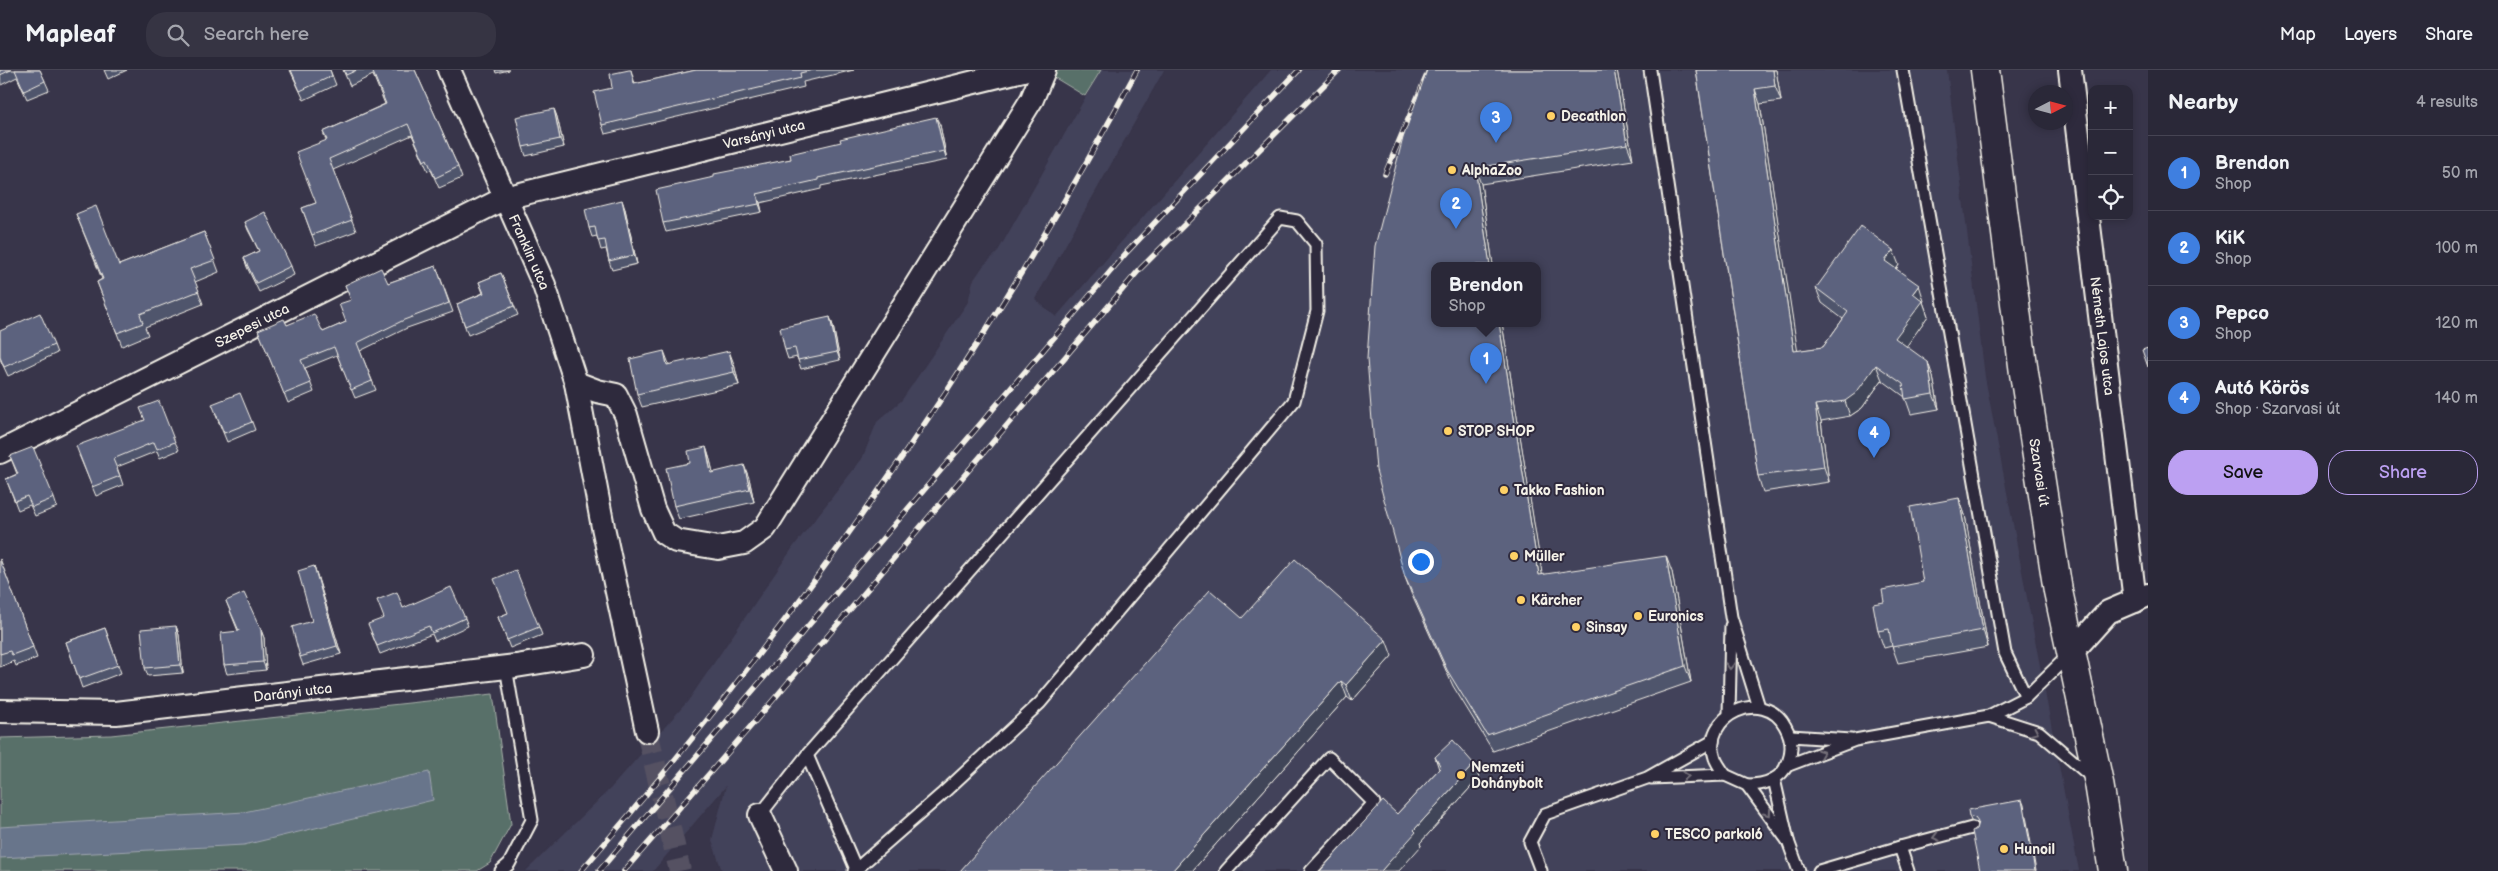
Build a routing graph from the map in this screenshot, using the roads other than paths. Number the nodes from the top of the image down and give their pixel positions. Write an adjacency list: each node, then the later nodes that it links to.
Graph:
1 (449, 70): 8 (street, Franklin utca)
2 (1023, 70): 8 (street, Varsányi utca)
3 (1044, 70): 9 (street)
4 (1650, 70): 12 (lane)
5 (1903, 70): 16 (lane)
6 (1985, 70): 13 (main road, Szarvasi út)
7 (2070, 70): 11 (street, Németh Lajos utca)
8 (505, 198): 9 (street, Franklin utca); 10 (street, Szepesi utca)
9 (576, 383): 21 (street, Franklin utca)
10 (0, 452)
11 (2141, 598): 13 (street)
12 (1731, 617): 17 (lane); 19 (lane, one-way to 19)
13 (2072, 652): 16 (lane); 30 (main road, Szarvasi út)
14 (584, 655): 15 (street, Darányi utca)
15 (506, 667): 18 (street, Darányi utca); 37 (lane)
16 (2026, 697): 20 (lane)
17 (1759, 707): 19 (lane); 22 (lane)
18 (0, 711)
19 (1728, 714): 24 (lane)
20 (1989, 716): 23 (lane); 30 (lane, one-way to 30)
21 (647, 731)
22 (1790, 736): 23 (lane); 26 (lane)
23 (1855, 740): 26 (lane, one-way to 23)
24 (1713, 741): 27 (lane); 28 (lane)
25 (807, 755): 32 (lane); 36 (lane); 36 (lane)
26 (1786, 766): 29 (lane)
27 (1725, 774): 28 (lane, one-way to 27); 31 (lane)
28 (1647, 778): 41 (lane)
29 (1774, 780): 31 (lane); 34 (lane)
30 (2099, 784): 45 (main road, Szarvasi út)
31 (1747, 785): 34 (lane, one-way to 34)
32 (760, 815): 38 (street)
33 (1972, 828): 35 (lane, one-way to 35)
34 (1788, 841): 42 (lane)
35 (1900, 847): 43 (lane); 44 (lane)
36 (855, 870)
37 (501, 871)
38 (786, 871)
39 (1226, 871): 40 (lane)
40 (1311, 871)
41 (1541, 871)
42 (1799, 871)
43 (1819, 871)
44 (1908, 871)
45 (2113, 871)

